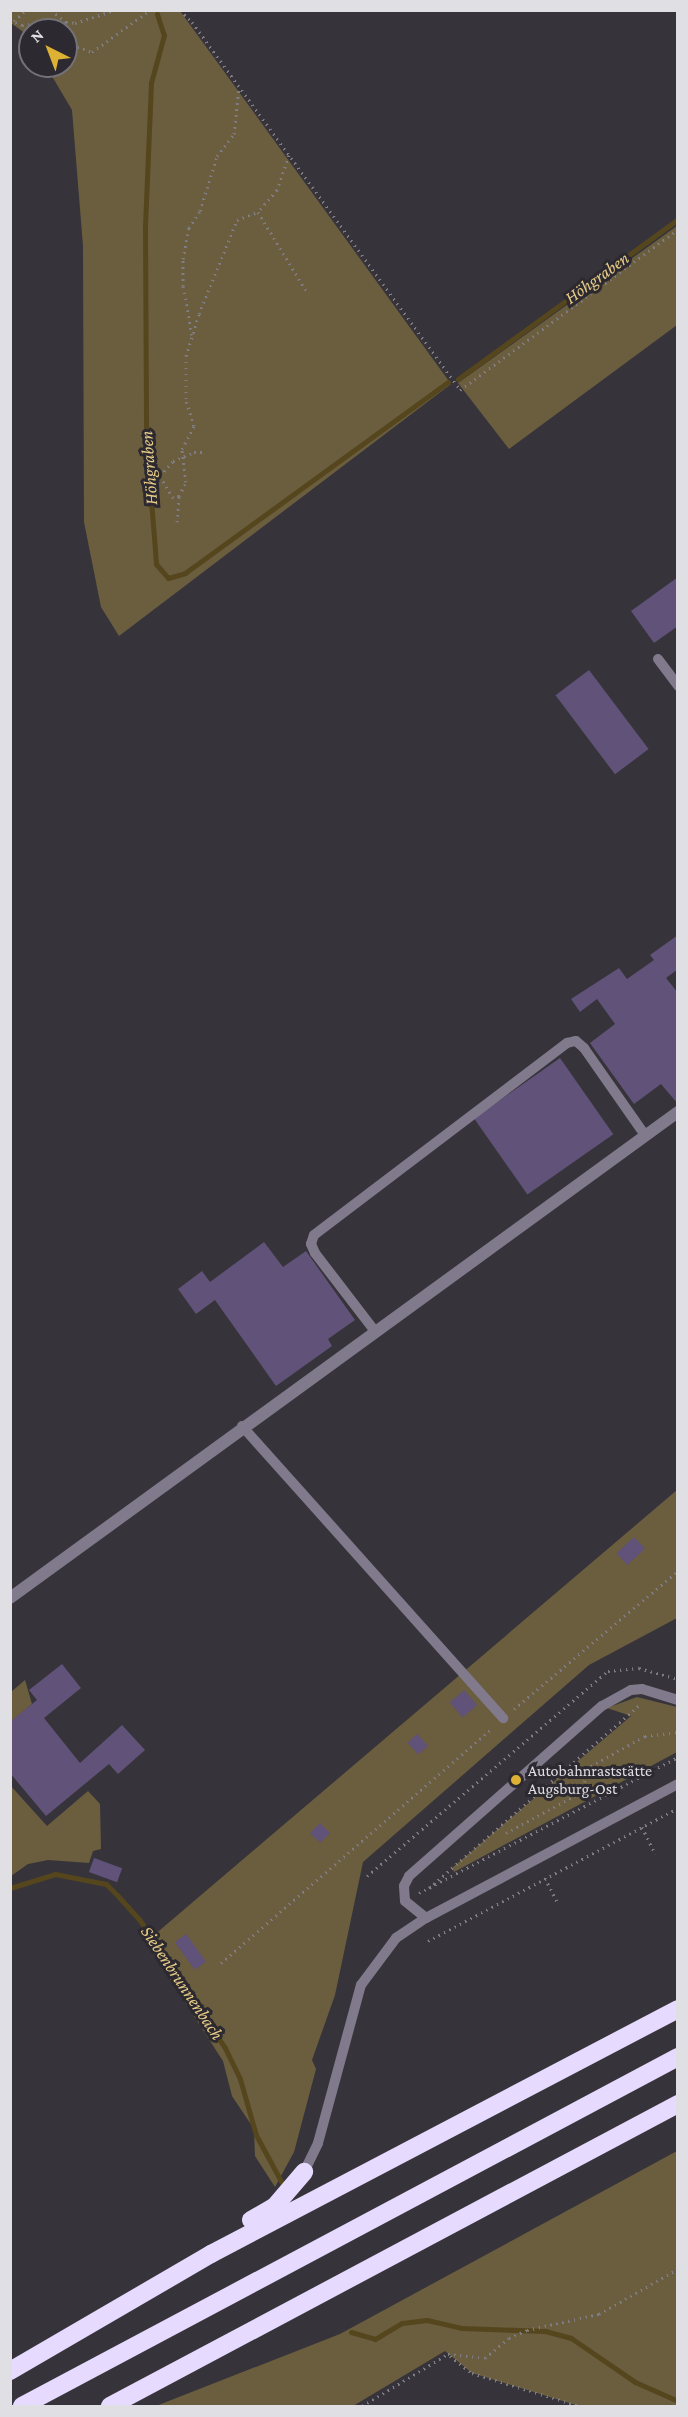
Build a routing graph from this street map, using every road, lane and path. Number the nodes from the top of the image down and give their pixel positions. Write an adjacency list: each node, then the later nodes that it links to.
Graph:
1 (26, 10): 6 (path)
2 (115, 10): 5 (path)
3 (180, 10): 8 (path)
4 (148, 11): 7 (path)
5 (78, 19)
6 (12, 20)
7 (78, 47)
8 (239, 87): 9 (path); 13 (path)
9 (289, 155): 10 (path); 11 (path)
10 (258, 212): 12 (path); 13 (path)
11 (678, 230)
12 (308, 294)
13 (192, 335): 15 (path)
14 (205, 452): 15 (path)
15 (182, 460): 16 (path); 16 (path)
16 (178, 496): 17 (path)
17 (177, 522)
18 (658, 659): 19 (lane)
19 (678, 686)
20 (678, 1112): 21 (street)
21 (645, 1135): 22 (street); 22 (lane)
22 (374, 1330): 23 (street)
23 (242, 1426): 25 (street); 30 (lane)
24 (678, 1571): 30 (path)
25 (10, 1598)
26 (672, 1677): 27 (path); 28 (path); 38 (path)
27 (678, 1679)
28 (654, 1693): 29 (lane); 40 (path); 41 (lane)
29 (678, 1700)
30 (503, 1718): 45 (path)
31 (678, 1732): 36 (path)
32 (678, 1757): 40 (path)
33 (678, 1784): 43 (lane)
34 (678, 1808): 35 (path)
35 (642, 1827): 37 (path); 39 (path)
36 (506, 1833)
37 (655, 1854)
38 (367, 1876)
39 (545, 1878): 42 (path); 44 (path)
40 (429, 1888): 41 (path)
41 (405, 1900): 43 (lane)
42 (558, 1904)
43 (426, 1918): 49 (lane)
44 (428, 1941)
45 (221, 1963)
46 (678, 2009): 50 (highway)
47 (678, 2057): 54 (highway)
48 (678, 2104): 55 (highway)
49 (304, 2172): 50 (highway)
50 (211, 2254): 53 (highway)
51 (678, 2269): 52 (path)
52 (448, 2355): 56 (path); 57 (path)
53 (10, 2371)
54 (22, 2406)
55 (110, 2406)
56 (362, 2406)
57 (579, 2406)

